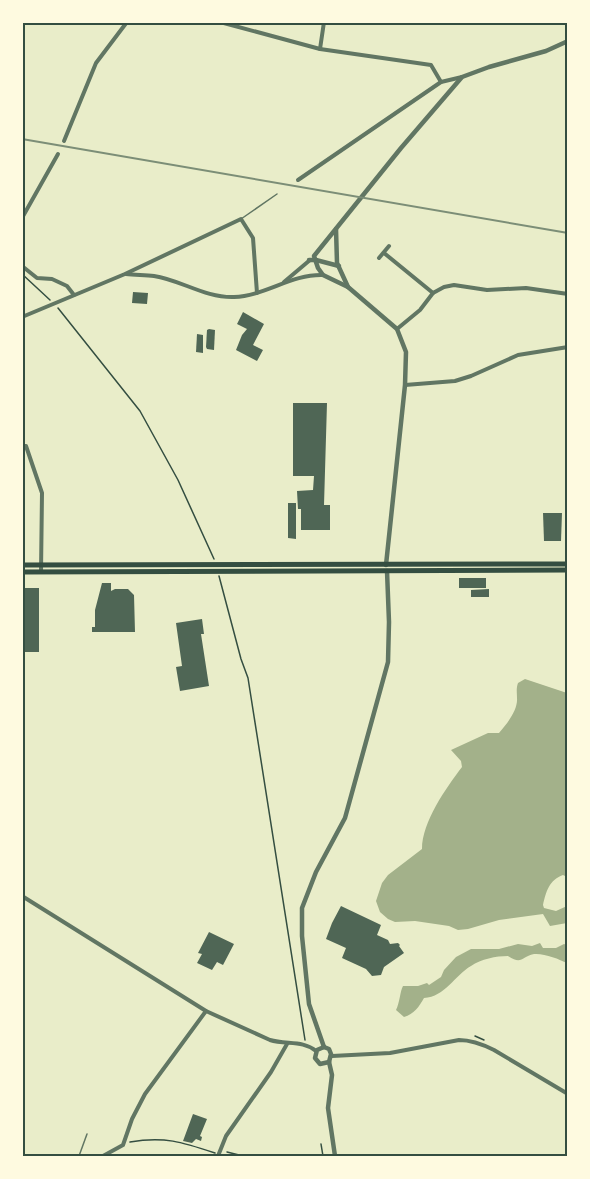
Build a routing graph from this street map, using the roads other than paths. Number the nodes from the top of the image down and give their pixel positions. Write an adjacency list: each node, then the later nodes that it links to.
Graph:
1 (127, 22): 8 (street)
2 (220, 22): 5 (street)
3 (324, 22): 5 (street)
4 (567, 41): 6 (street)
5 (320, 49): 7 (street)
6 (462, 77): 7 (street); 14 (street)
7 (441, 82): 10 (street)
8 (64, 141)
9 (58, 154): 12 (street)
10 (298, 180)
11 (278, 194): 13 (lane)
12 (22, 218)
13 (241, 219): 22 (street); 26 (street)
14 (336, 229): 17 (street); 21 (street)
15 (389, 246): 16 (street)
16 (384, 253): 18 (street); 27 (street)
17 (315, 258): 19 (street); 21 (street); 23 (street)
18 (379, 258)
19 (309, 260): 24 (street)
20 (22, 266): 29 (street)
21 (339, 266): 25 (street)
22 (125, 274): 26 (street); 29 (street)
23 (323, 275): 24 (street); 25 (street)
24 (283, 283): 26 (street)
25 (348, 287): 31 (street)
26 (257, 293)
27 (433, 293): 28 (street); 31 (street)
28 (567, 294)
29 (75, 295): 30 (street)
30 (22, 317)
31 (397, 329): 33 (street)
32 (567, 347): 33 (street)
33 (405, 385): 38 (street)
34 (22, 446): 37 (street)
35 (567, 564): 38 (main road)
36 (22, 565): 37 (main road)
37 (41, 565): 38 (main road); 41 (street)
38 (387, 568): 39 (main road); 41 (main road); 45 (street)
39 (567, 570)
40 (22, 572): 41 (main road)
41 (41, 572)
42 (22, 896): 43 (street)
43 (206, 1011): 44 (street); 53 (street)
44 (287, 1044): 46 (street); 51 (street)
45 (324, 1047): 46 (street); 47 (street)
46 (316, 1051): 48 (street)
47 (332, 1056): 48 (street); 49 (street)
48 (329, 1062): 54 (street)
49 (567, 1094)
50 (87, 1134): 52 (lane)
51 (219, 1153)
52 (79, 1156)
53 (103, 1156)
54 (335, 1156)

